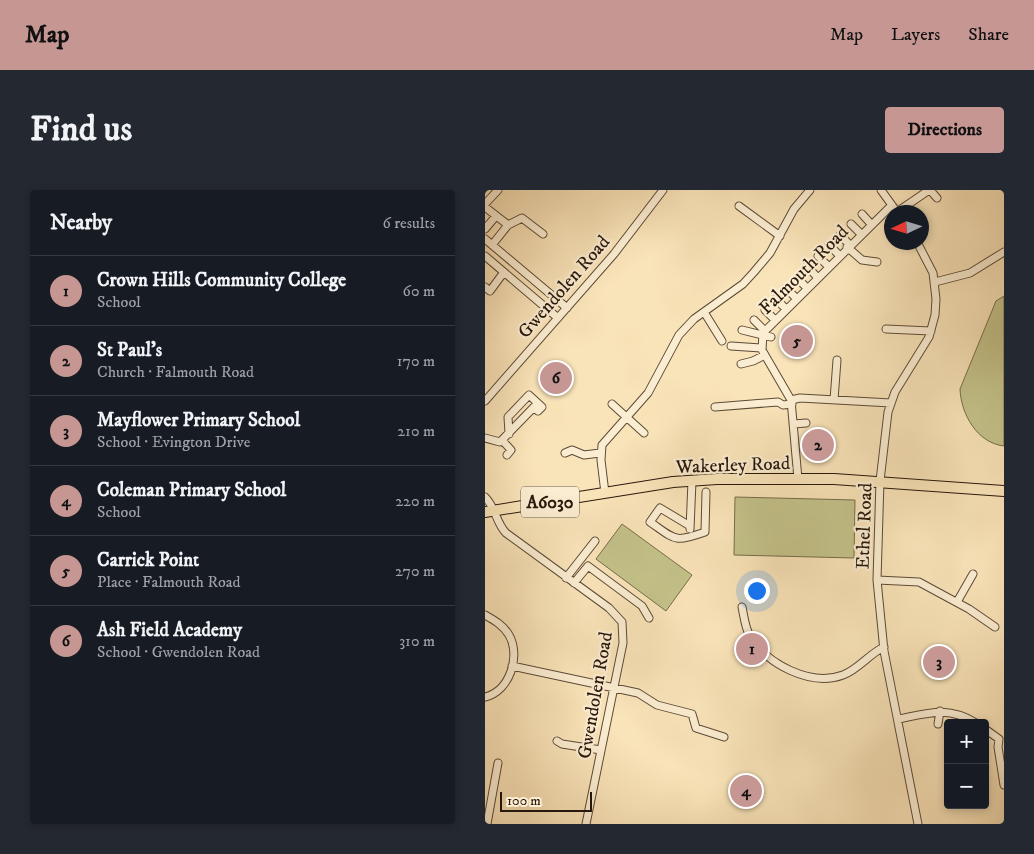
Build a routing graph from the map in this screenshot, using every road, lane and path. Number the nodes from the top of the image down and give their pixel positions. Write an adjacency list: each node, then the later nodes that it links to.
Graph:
1 (498, 190): 9 (street)
2 (663, 190): 43 (street, Gwendolen Road)
3 (809, 190): 21 (street)
4 (881, 190): 7 (street)
5 (929, 190): 6 (street); 8 (street)
6 (937, 198)
7 (892, 205)
8 (907, 205)
9 (485, 206): 13 (street)
10 (739, 206): 21 (street)
11 (884, 212): 15 (street, Falmouth Road)
12 (862, 214): 15 (street)
13 (496, 216): 16 (street); 17 (street)
14 (851, 224): 19 (street)
15 (871, 224): 19 (street, Falmouth Road)
16 (508, 225): 18 (street); 23 (street)
17 (485, 229)
18 (543, 234)
19 (861, 234): 25 (street, Falmouth Road)
20 (840, 235): 25 (street)
21 (780, 236): 46 (street)
22 (485, 238): 23 (street)
23 (493, 245): 43 (street)
24 (829, 245): 28 (street)
25 (849, 246): 28 (street, Falmouth Road); 31 (street)
26 (922, 250): 37 (street, Ethel Road)
27 (1004, 252): 37 (street)
28 (839, 255): 33 (street, Falmouth Road)
29 (485, 256): 34 (street)
30 (818, 256): 33 (street)
31 (877, 262)
32 (807, 266): 35 (street)
33 (828, 266): 35 (street, Falmouth Road)
34 (504, 272): 38 (street); 47 (street)
35 (817, 277): 40 (street, Falmouth Road)
36 (797, 278): 40 (street)
37 (935, 282): 52 (street, Ethel Road)
38 (485, 287)
39 (786, 288): 41 (street)
40 (807, 288): 41 (street, Falmouth Road)
41 (796, 298): 44 (street, Falmouth Road)
42 (776, 299): 44 (street)
43 (567, 308): 47 (street, Gwendolen Road)
44 (786, 309): 49 (street, Falmouth Road)
45 (765, 310): 49 (street)
46 (703, 312): 55 (street); 68 (street)
47 (559, 318): 63 (street, Gwendolen Road)
48 (754, 320): 53 (street)
49 (775, 320): 53 (street, Falmouth Road)
50 (886, 329): 52 (street)
51 (742, 330): 53 (street)
52 (931, 331): 65 (street, Ethel Road)
53 (763, 333): 54 (street); 57 (street, Falmouth Road)
54 (771, 338)
55 (722, 341)
56 (731, 346): 57 (street)
57 (763, 352): 60 (street); 61 (street)
58 (780, 360): 61 (street)
59 (837, 360): 62 (street)
60 (741, 364)
61 (772, 365): 64 (street)
62 (834, 400): 64 (street); 65 (street)
63 (485, 401)
64 (791, 402): 67 (street); 70 (street)
65 (891, 403): 80 (street, Ethel Road)
66 (612, 404): 68 (street)
67 (715, 407)
68 (627, 418): 71 (street); 76 (street)
69 (806, 422): 70 (street)
70 (794, 424): 78 (street)
71 (645, 433)
72 (509, 434): 72 (street); 74 (street)
73 (485, 438): 74 (street)
74 (502, 440): 77 (street)
75 (565, 453): 76 (street)
76 (600, 453): 83 (street)
77 (507, 455)
78 (799, 479): 79 (highway, Wakerley Road / A6030); 80 (highway, Wakerley Road / A6030)
79 (692, 481): 83 (highway, Wakerley Road / A6030); 86 (street)
80 (880, 481): 81 (highway, Wakerley Road / A6030); 91 (street, Ethel Road)
81 (1004, 491)
82 (706, 492): 87 (street)
83 (605, 493): 85 (highway, Wakerley Road / A6030)
84 (485, 497): 85 (street, Gwendolen Road)
85 (490, 511): 90 (street, Gwendolen Road)
86 (690, 526): 87 (street); 87 (street)
87 (690, 537)
88 (595, 541): 90 (street)
89 (973, 574): 93 (street)
90 (566, 578): 92 (street, Gwendolen Road)
91 (877, 580): 93 (street); 98 (street, Ethel Road)
92 (574, 584): 96 (street); 100 (street, Gwendolen Road)
93 (957, 602): 97 (street)
94 (742, 607): 98 (street)
95 (485, 615): 99 (street)
96 (649, 618)
97 (995, 628)
98 (884, 647): 103 (street, Ethel Road)
99 (512, 666): 100 (street); 101 (street)
100 (614, 687): 107 (street); 110 (street, Gwendolen Road)
101 (485, 696)
102 (940, 711): 103 (street); 104 (street); 105 (street)
103 (899, 719): 116 (street, Ethel Road)
104 (970, 719)
105 (939, 724)
106 (989, 732): 108 (street)
107 (724, 737)
108 (1002, 740): 112 (street)
109 (557, 741): 110 (street)
110 (601, 750): 115 (street, Gwendolen Road)
111 (498, 763): 113 (street)
112 (1004, 785)
113 (487, 812): 114 (street)
114 (487, 824)
115 (587, 824)
116 (918, 824)

